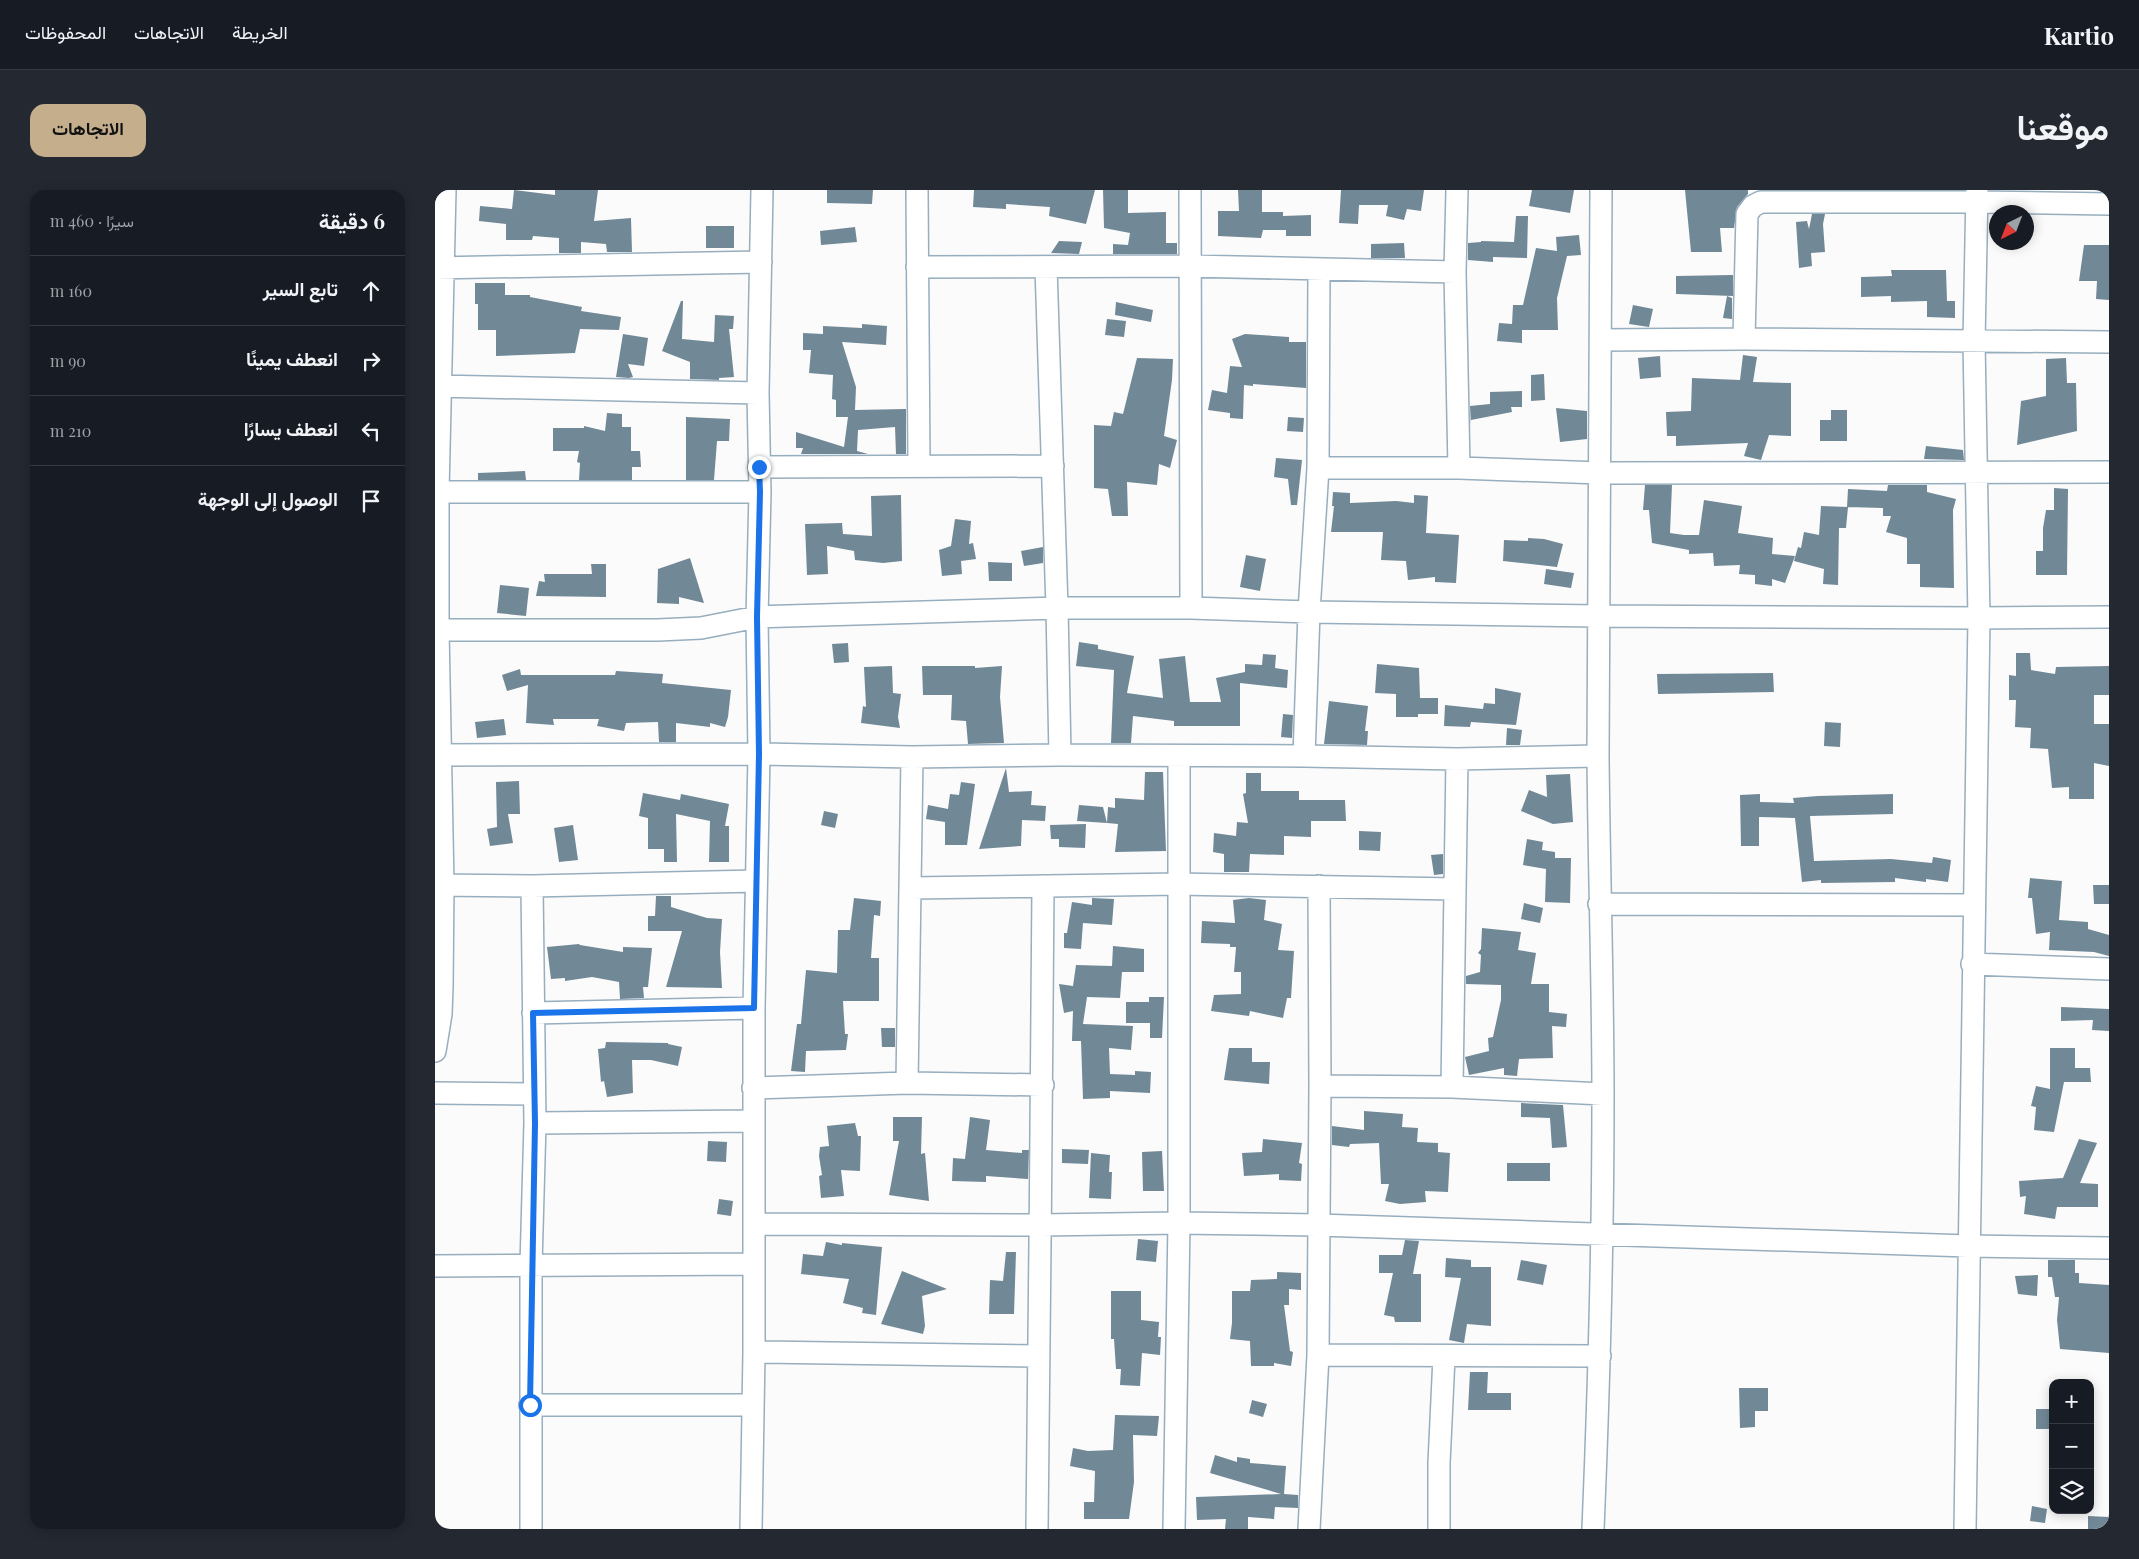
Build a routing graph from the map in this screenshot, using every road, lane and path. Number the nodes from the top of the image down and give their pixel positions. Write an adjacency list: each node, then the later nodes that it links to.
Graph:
1 (445, 190): 13 (street)
2 (762, 190): 9 (street)
3 (917, 190): 11 (street)
4 (1190, 190): 10 (street)
5 (1457, 190): 15 (street)
6 (1601, 190): 17 (street)
7 (1977, 196): 8 (street); 16 (street); 18 (street)
8 (2109, 204)
9 (761, 262): 13 (street); 21 (street)
10 (1189, 266): 12 (street); 14 (street); 33 (street)
11 (917, 267): 12 (street); 22 (street)
12 (1046, 267): 23 (street)
13 (439, 268): 20 (street)
14 (1319, 270): 15 (street); 25 (street)
15 (1455, 272): 26 (street)
16 (1744, 338): 17 (street); 18 (street)
17 (1601, 340): 29 (street)
18 (1974, 342): 19 (street); 27 (street)
19 (2109, 342)
20 (437, 386): 21 (street); 30 (street)
21 (758, 392): 24 (street)
22 (919, 465): 23 (street); 24 (street)
23 (1053, 466): 32 (street)
24 (759, 467): 31 (street)
25 (1318, 468): 26 (street); 34 (street)
26 (1459, 468): 29 (street)
27 (1975, 471): 28 (street); 29 (street); 38 (street)
28 (2109, 472)
29 (1600, 473): 35 (street)
30 (437, 492): 31 (street); 39 (street)
31 (760, 492): 36 (street)
32 (1057, 608): 33 (street); 36 (street); 42 (street)
33 (1191, 608): 34 (street)
34 (1309, 612): 35 (street); 44 (street)
35 (1598, 616): 38 (street); 45 (street)
36 (757, 617): 39 (street); 40 (street)
37 (2109, 617): 38 (street)
38 (1979, 618): 57 (street)
39 (436, 630): 41 (street)
40 (759, 754): 41 (street); 46 (street); 48 (street)
41 (437, 755): 50 (street)
42 (1059, 755): 43 (street); 46 (street)
43 (1179, 756): 44 (street); 49 (street)
44 (1304, 756): 47 (street)
45 (1599, 756): 47 (street); 56 (street)
46 (912, 757): 54 (street)
47 (1457, 759): 55 (street)
48 (756, 881): 51 (street); 60 (street)
49 (1178, 884): 52 (street); 53 (street); 73 (street)
50 (439, 885): 51 (street); 62 (street)
51 (532, 886): 61 (street)
52 (1043, 886): 54 (street); 64 (street)
53 (1319, 886): 55 (street); 65 (street)
54 (911, 888): 63 (street)
55 (1455, 889): 66 (street)
56 (1599, 904): 57 (street); 70 (street)
57 (1973, 905): 58 (street)
58 (1973, 964): 59 (street); 78 (street)
59 (2109, 969)
60 (754, 1008): 61 (street); 67 (street)
61 (533, 1013): 69 (street)
62 (435, 1051)
63 (907, 1083): 64 (street); 67 (street)
64 (1043, 1085): 75 (street)
65 (1320, 1086): 66 (street); 76 (street)
66 (1453, 1087): 70 (street)
67 (753, 1088): 71 (street)
68 (435, 1093): 69 (street)
69 (533, 1094): 72 (street)
70 (1603, 1094): 77 (street)
71 (753, 1121): 72 (street); 74 (street)
72 (535, 1123): 81 (street)
73 (1179, 1223): 75 (street); 76 (street); 93 (street)
74 (754, 1224): 75 (street); 80 (street)
75 (1040, 1225): 85 (street)
76 (1318, 1225): 77 (street); 84 (street)
77 (1602, 1233): 78 (street); 86 (street)
78 (1968, 1246): 79 (street); 97 (street)
79 (2109, 1248)
80 (753, 1264): 81 (street); 83 (street)
81 (531, 1265): 82 (street); 88 (street)
82 (435, 1266)
83 (754, 1352): 85 (street); 89 (street)
84 (1317, 1355): 87 (street); 94 (street)
85 (1038, 1356): 92 (street)
86 (1600, 1356): 87 (street); 96 (street)
87 (1444, 1357): 95 (street)
88 (530, 1405): 89 (street); 90 (street)
89 (753, 1405): 91 (street)
90 (531, 1529)
91 (751, 1529)
92 (1037, 1529)
93 (1173, 1529)
94 (1309, 1529)
95 (1439, 1529)
96 (1593, 1529)
97 (1965, 1529)

